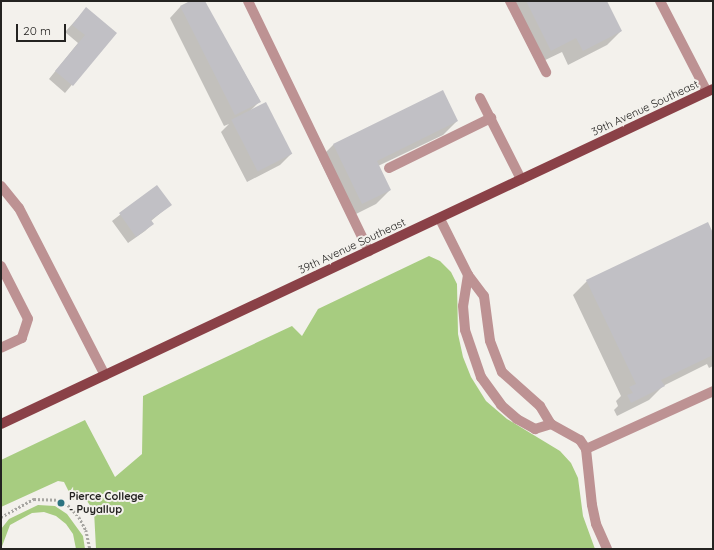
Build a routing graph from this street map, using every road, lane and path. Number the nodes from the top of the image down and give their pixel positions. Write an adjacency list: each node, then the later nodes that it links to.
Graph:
1 (248, 1): 12 (lane)
2 (510, 1): 4 (lane)
3 (660, 1): 5 (lane)
4 (546, 72)
5 (710, 90): 9 (main road, 39th Avenue Southeast)
6 (480, 98): 7 (lane)
7 (490, 118): 8 (lane); 9 (lane)
8 (389, 168)
9 (521, 180): 11 (main road, 39th Avenue Southeast)
10 (1, 186): 16 (lane)
11 (440, 218): 12 (main road, 39th Avenue Southeast); 14 (lane)
12 (369, 251): 16 (main road, 39th Avenue Southeast)
13 (1, 266): 15 (lane)
14 (468, 275): 19 (lane); 19 (lane)
15 (1, 348)
16 (105, 375): 18 (main road, 39th Avenue Southeast)
17 (713, 391): 20 (lane)
18 (1, 424)
19 (551, 424): 20 (lane)
20 (586, 449): 23 (lane)
21 (1, 517): 22 (path)
22 (90, 549)
23 (607, 549)

